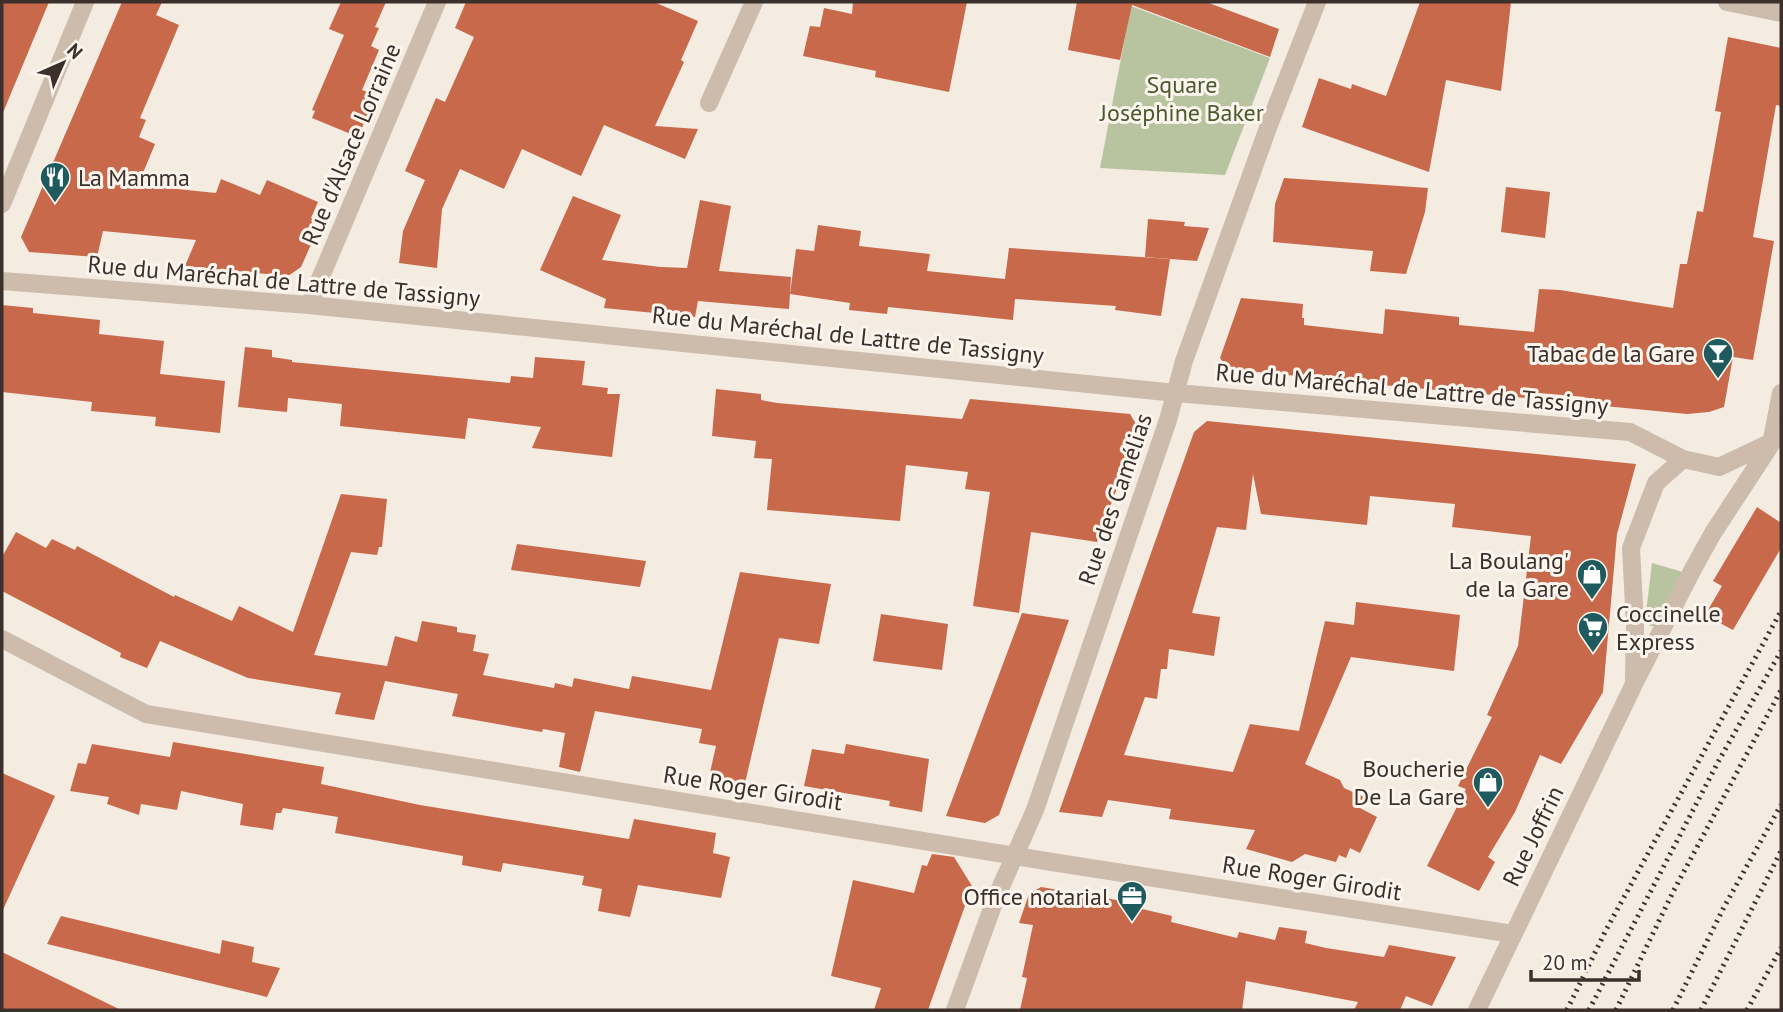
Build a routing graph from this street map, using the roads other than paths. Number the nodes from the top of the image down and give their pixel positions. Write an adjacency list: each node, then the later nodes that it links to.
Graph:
1 (85, 2): 8 (street)
2 (437, 2): 10 (street, Rue d'Alsace Lorraine)
3 (754, 2): 7 (street)
4 (1317, 2): 11 (street, Rue des Camélias)
5 (1727, 2): 6 (street)
6 (1781, 13)
7 (709, 103)
8 (2, 204)
9 (2, 281): 10 (street, Rue du Maréchal de Lattre de Tassigny)
10 (309, 305): 11 (street, Rue du Maréchal de Lattre de Tassigny)
11 (1176, 393): 14 (street, Rue du Maréchal de Lattre de Tassigny); 17 (street, Rue des Camélias)
12 (1781, 393): 13 (street)
13 (1776, 436): 14 (street, Rue du Maréchal de Lattre de Tassigny); 16 (street, Rue Joffrin)
14 (1684, 460): 16 (street)
15 (2, 639): 17 (street, Rue Roger Girodit)
16 (1634, 684): 18 (street, Rue Joffrin)
17 (1015, 856): 18 (street, Rue Roger Girodit); 19 (street, Rue des Camélias)
18 (1513, 934): 20 (street, Rue Joffrin)
19 (955, 1010)
20 (1477, 1010)

